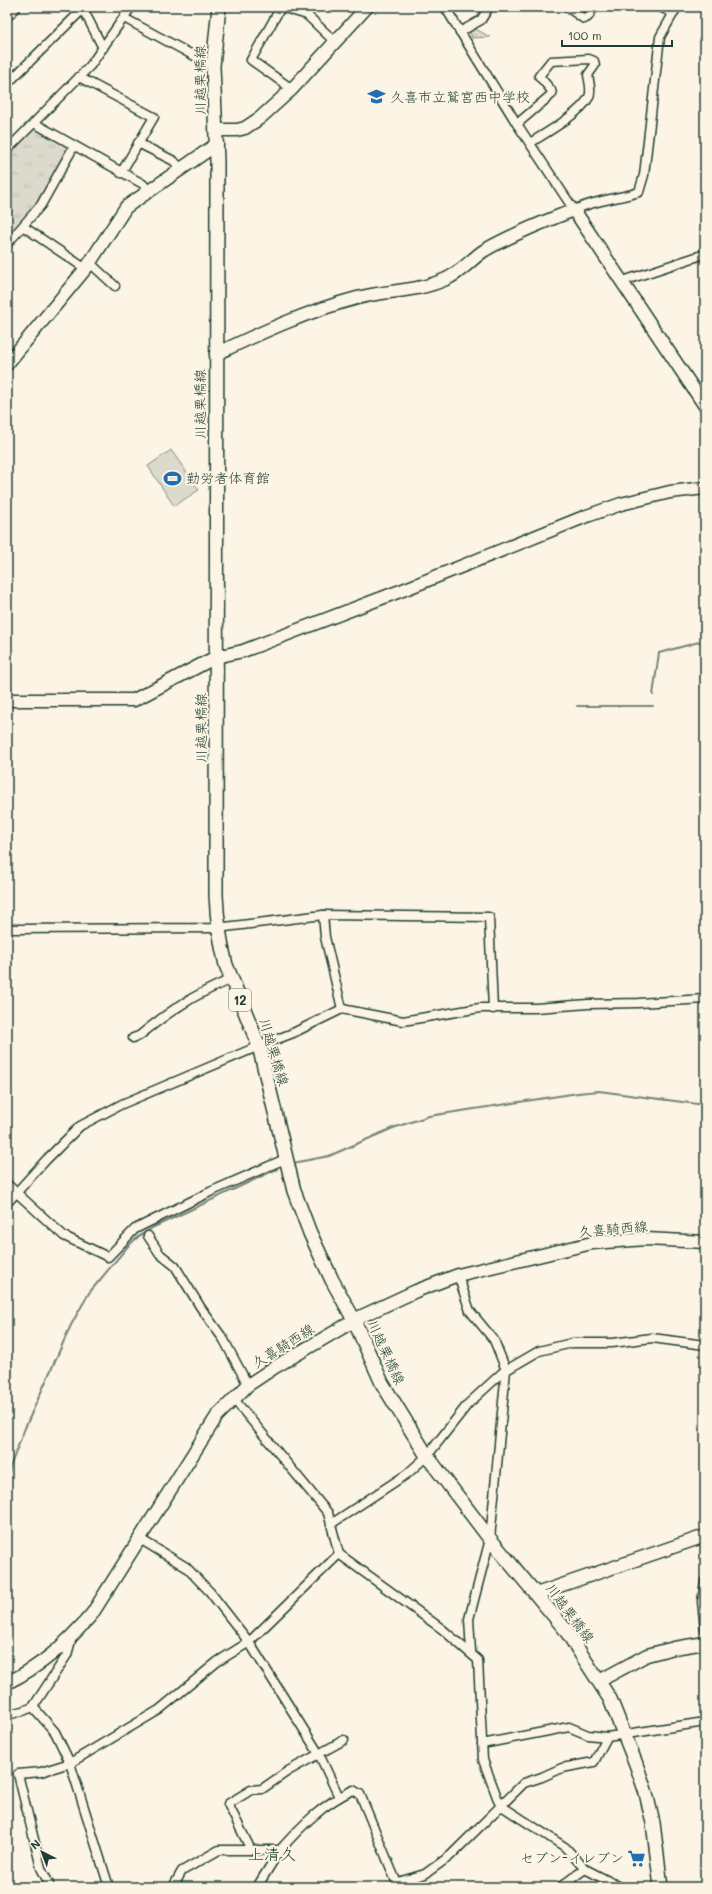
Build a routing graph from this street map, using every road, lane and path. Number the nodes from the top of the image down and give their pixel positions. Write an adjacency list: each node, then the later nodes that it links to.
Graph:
1 (14, 7): 14 (street)
2 (131, 7): 16 (street)
3 (219, 7): 20 (main road, 川越栗橋線 / 12)
4 (281, 7): 15 (street); 23 (street)
5 (310, 7): 15 (street)
6 (367, 7): 18 (street)
7 (445, 7): 17 (street)
8 (489, 7): 17 (street)
9 (567, 7): 10 (street)
10 (594, 7)
11 (660, 7): 13 (street)
12 (82, 8): 19 (street); 22 (street)
13 (675, 10): 35 (street)
14 (7, 14)
15 (307, 16): 18 (street)
16 (124, 18): 19 (street); 20 (street)
17 (460, 32): 25 (street)
18 (335, 42): 23 (street)
19 (103, 48): 21 (street)
20 (213, 66): 26 (main road, 川越栗橋線 / 12)
21 (79, 77): 24 (street); 27 (street)
22 (7, 84)
23 (292, 89): 26 (street)
24 (34, 123): 30 (street); 31 (street)
25 (517, 124): 28 (street); 28 (street)
26 (216, 130): 29 (main road, 川越栗橋線 / 12)
27 (138, 143): 32 (street); 33 (street)
28 (530, 143): 35 (street)
29 (217, 144): 32 (street); 42 (main road, 川越栗橋線 / 12)
30 (74, 146): 33 (street); 36 (street)
31 (7, 150)
32 (181, 169): 34 (street)
33 (121, 173): 34 (street)
34 (149, 191): 39 (street)
35 (574, 210): 40 (street); 42 (street)
36 (24, 227): 37 (street); 39 (street)
37 (7, 244)
38 (705, 254): 40 (street)
39 (88, 266): 41 (street); 43 (street)
40 (623, 281): 44 (street)
41 (115, 286)
42 (216, 354): 46 (main road, 川越栗橋線 / 12)
43 (7, 364)
44 (705, 406)
45 (705, 488): 46 (street)
46 (216, 657): 47 (street); 49 (main road, 川越栗橋線 / 12)
47 (7, 700)
48 (323, 914): 49 (street); 53 (street); 54 (street)
49 (217, 928): 50 (street); 51 (main road, 川越栗橋線 / 12)
50 (7, 929)
51 (232, 980): 55 (street); 56 (main road, 川越栗橋線 / 12)
52 (705, 999): 54 (street)
53 (342, 1009): 54 (street); 56 (street)
54 (493, 1009)
55 (133, 1038)
56 (259, 1046): 57 (main road, 川越栗橋線 / 12); 59 (street)
57 (285, 1158): 59 (street); 64 (main road, 川越栗橋線 / 12)
58 (7, 1184): 59 (street)
59 (17, 1193): 60 (street)
60 (7, 1203)
61 (148, 1236): 67 (street)
62 (705, 1242): 63 (street, 久喜騎西線)
63 (458, 1275): 64 (street, 久喜騎西線); 66 (street)
64 (354, 1320): 67 (street, 久喜騎西線); 69 (main road, 川越栗橋線 / 12)
65 (705, 1345): 66 (street)
66 (506, 1370): 69 (street); 73 (street)
67 (248, 1385): 68 (street, 久喜騎西線)
68 (233, 1398): 70 (street); 72 (street, 久喜騎西線)
69 (427, 1456): 70 (street); 73 (main road, 川越栗橋線 / 12)
70 (331, 1524): 74 (street)
71 (705, 1536): 76 (street)
72 (140, 1539): 78 (street, 久喜騎西線); 79 (street)
73 (490, 1539): 76 (main road, 川越栗橋線 / 12); 81 (street)
74 (339, 1554): 79 (street); 81 (street)
75 (705, 1580): 77 (street)
76 (536, 1594): 82 (main road, 川越栗橋線 / 12)
77 (705, 1629)
78 (72, 1638): 83 (street, 久喜騎西線); 84 (street)
79 (248, 1642): 91 (street); 92 (street)
80 (705, 1643): 82 (street)
81 (471, 1652): 90 (street)
82 (599, 1681): 87 (main road, 川越栗橋線 / 12)
83 (7, 1683)
84 (33, 1707): 85 (street); 92 (street)
85 (7, 1715)
86 (705, 1722): 87 (street)
87 (624, 1734): 88 (street); 105 (main road, 川越栗橋線 / 12)
88 (607, 1737): 90 (street); 94 (street)
89 (344, 1740): 91 (street)
90 (482, 1744): 94 (street)
91 (319, 1754): 93 (street); 95 (street)
92 (70, 1763): 98 (street); 100 (street)
93 (339, 1797): 96 (street); 99 (street)
94 (500, 1805): 97 (street); 99 (street)
95 (251, 1850): 96 (street); 101 (street)
96 (280, 1850): 102 (street)
97 (585, 1869): 103 (street); 104 (street)
98 (49, 1884)
99 (398, 1885)
100 (109, 1887)
101 (173, 1887)
102 (257, 1887)
103 (560, 1887)
104 (620, 1887)
105 (661, 1887)

